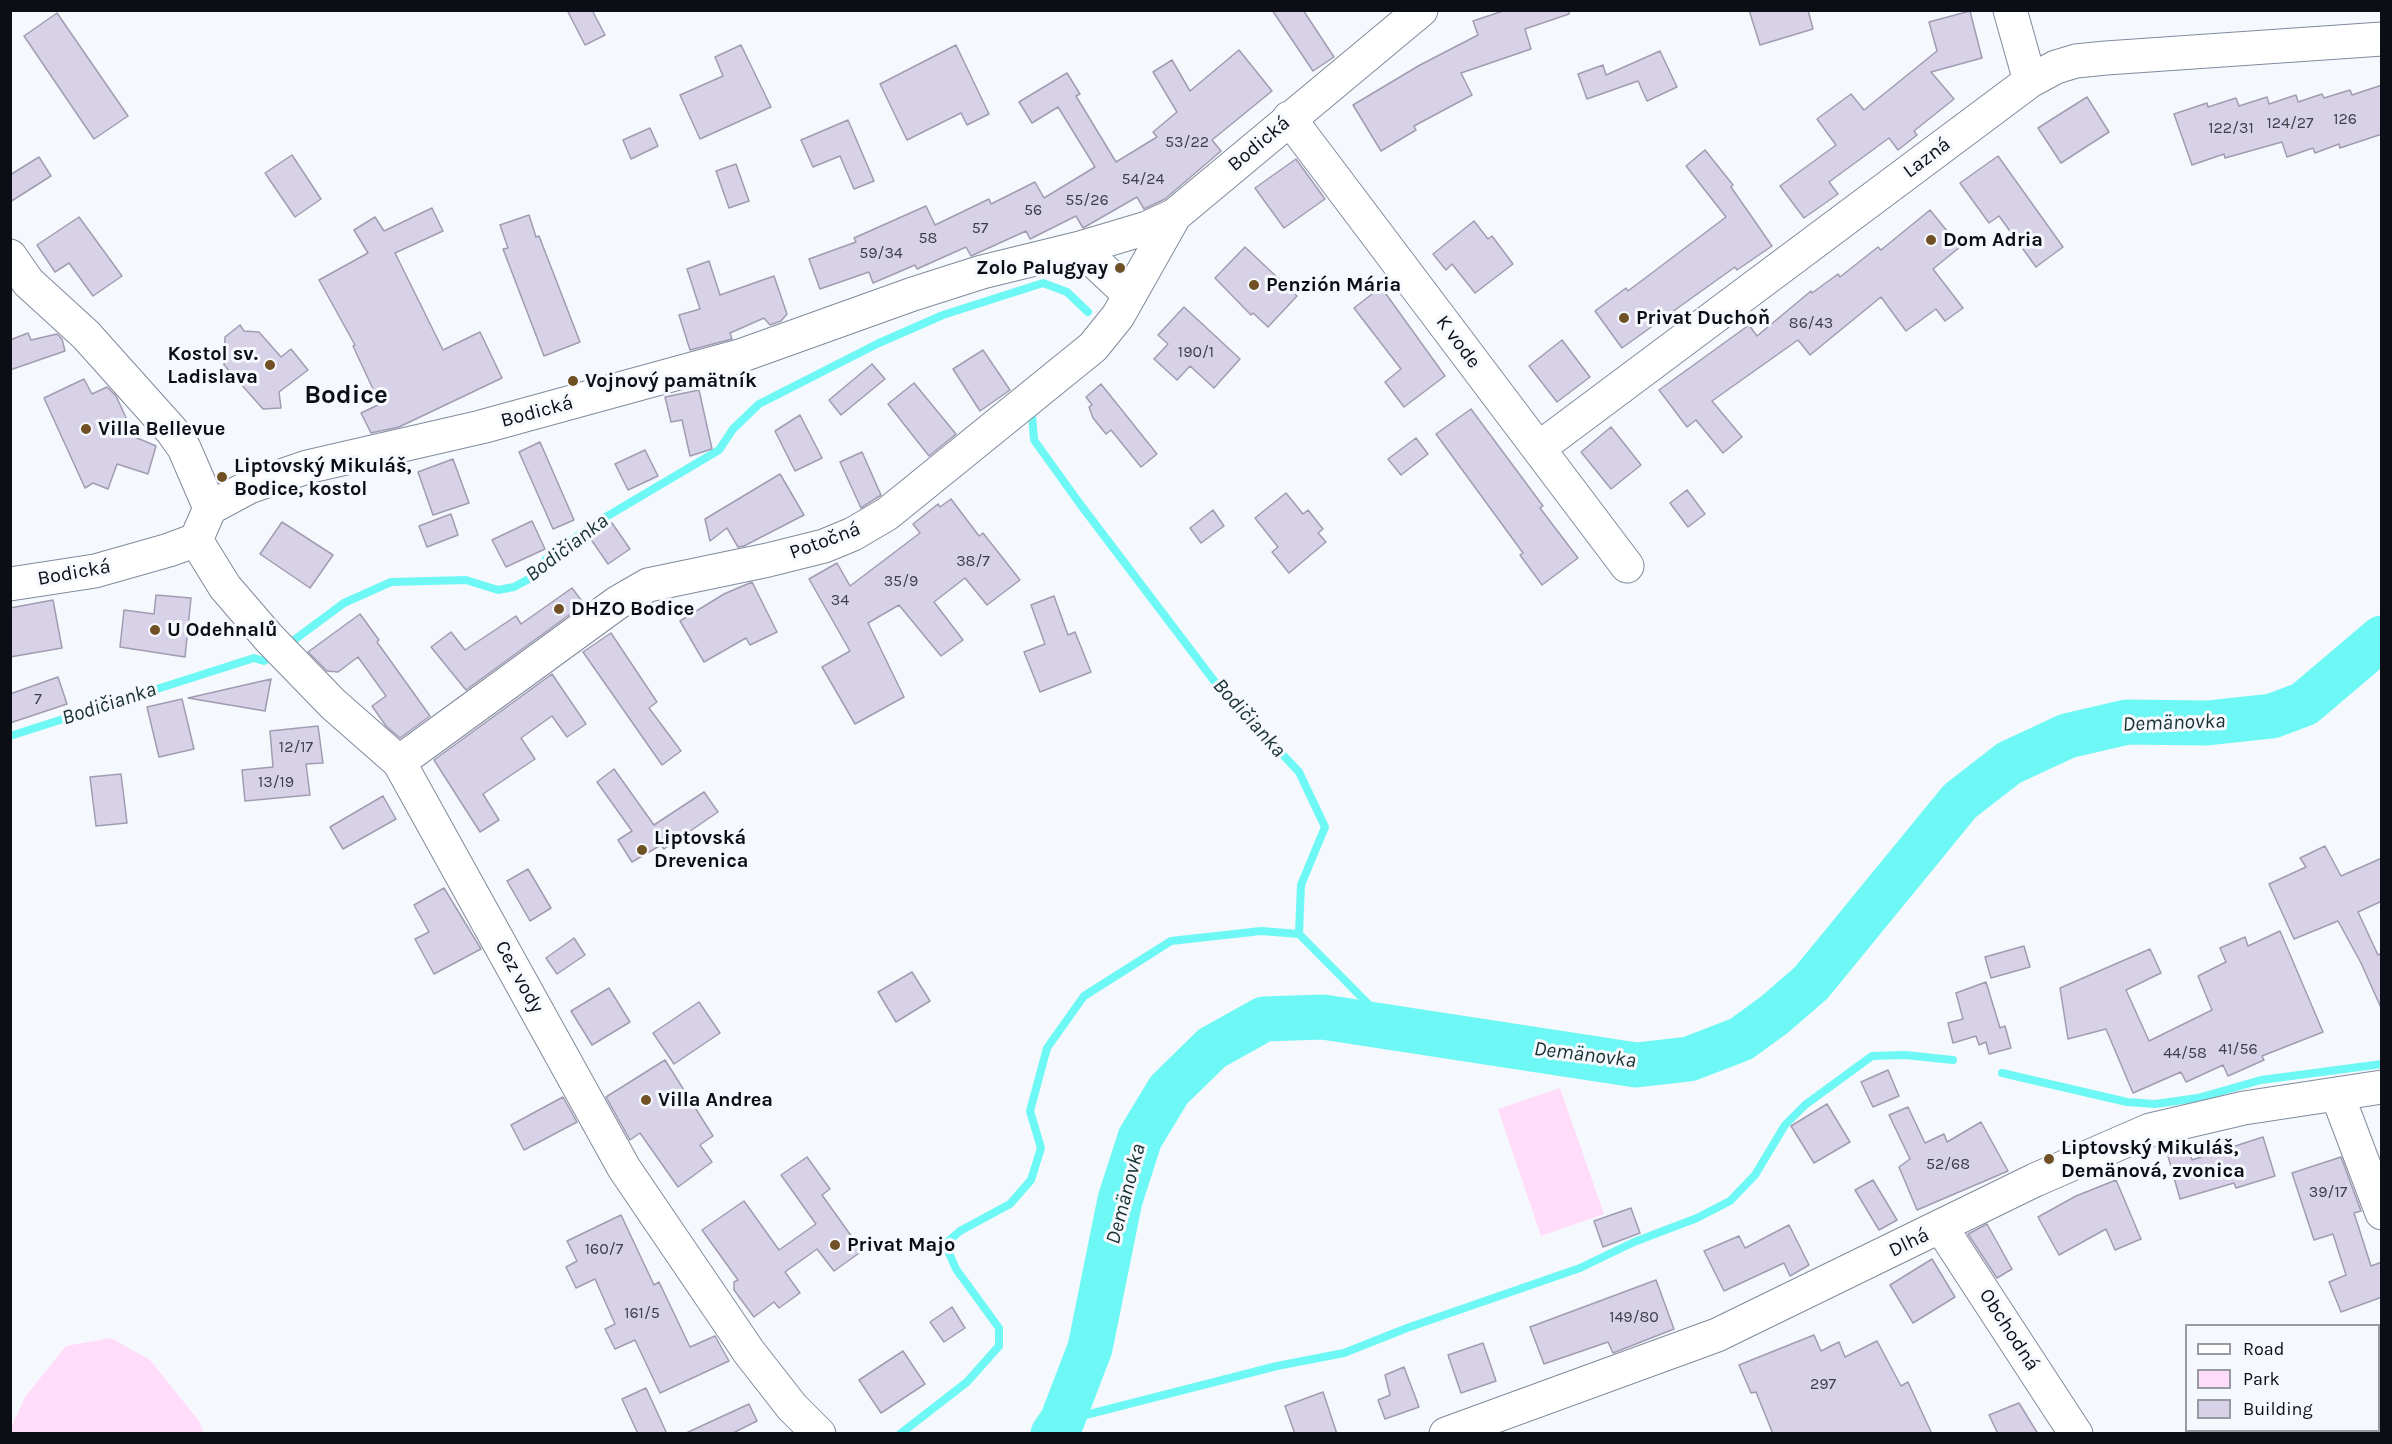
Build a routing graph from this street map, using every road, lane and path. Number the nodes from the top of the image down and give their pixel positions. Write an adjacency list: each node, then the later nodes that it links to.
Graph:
1 (1421, 10): 5 (street, Bodická)
2 (2010, 10): 4 (street)
3 (2382, 39): 4 (street, Lazná)
4 (2030, 81): 10 (street, Lazná)
5 (1289, 118): 6 (street, Bodická); 10 (street, K vode)
6 (1175, 215): 7 (street, Bodická); 9 (street, Potočná)
7 (1080, 248): 9 (street); 11 (street, Bodická)
8 (10, 256): 11 (street)
9 (1130, 295): 15 (street, Potočná)
10 (1539, 448): 13 (street, K vode)
11 (210, 508): 12 (street)
12 (196, 540): 14 (street, Bodická); 15 (street, Cez vody)
13 (1627, 566)
14 (10, 584)
15 (399, 762): 20 (street, Cez vody)
16 (2382, 1087): 17 (street, Dlhá)
17 (2337, 1094): 18 (street); 19 (street, Dlhá)
18 (2382, 1213)
19 (1941, 1227): 21 (street, Dlhá); 22 (street, Obchodná)
20 (819, 1434)
21 (1446, 1434)
22 (2076, 1434)

